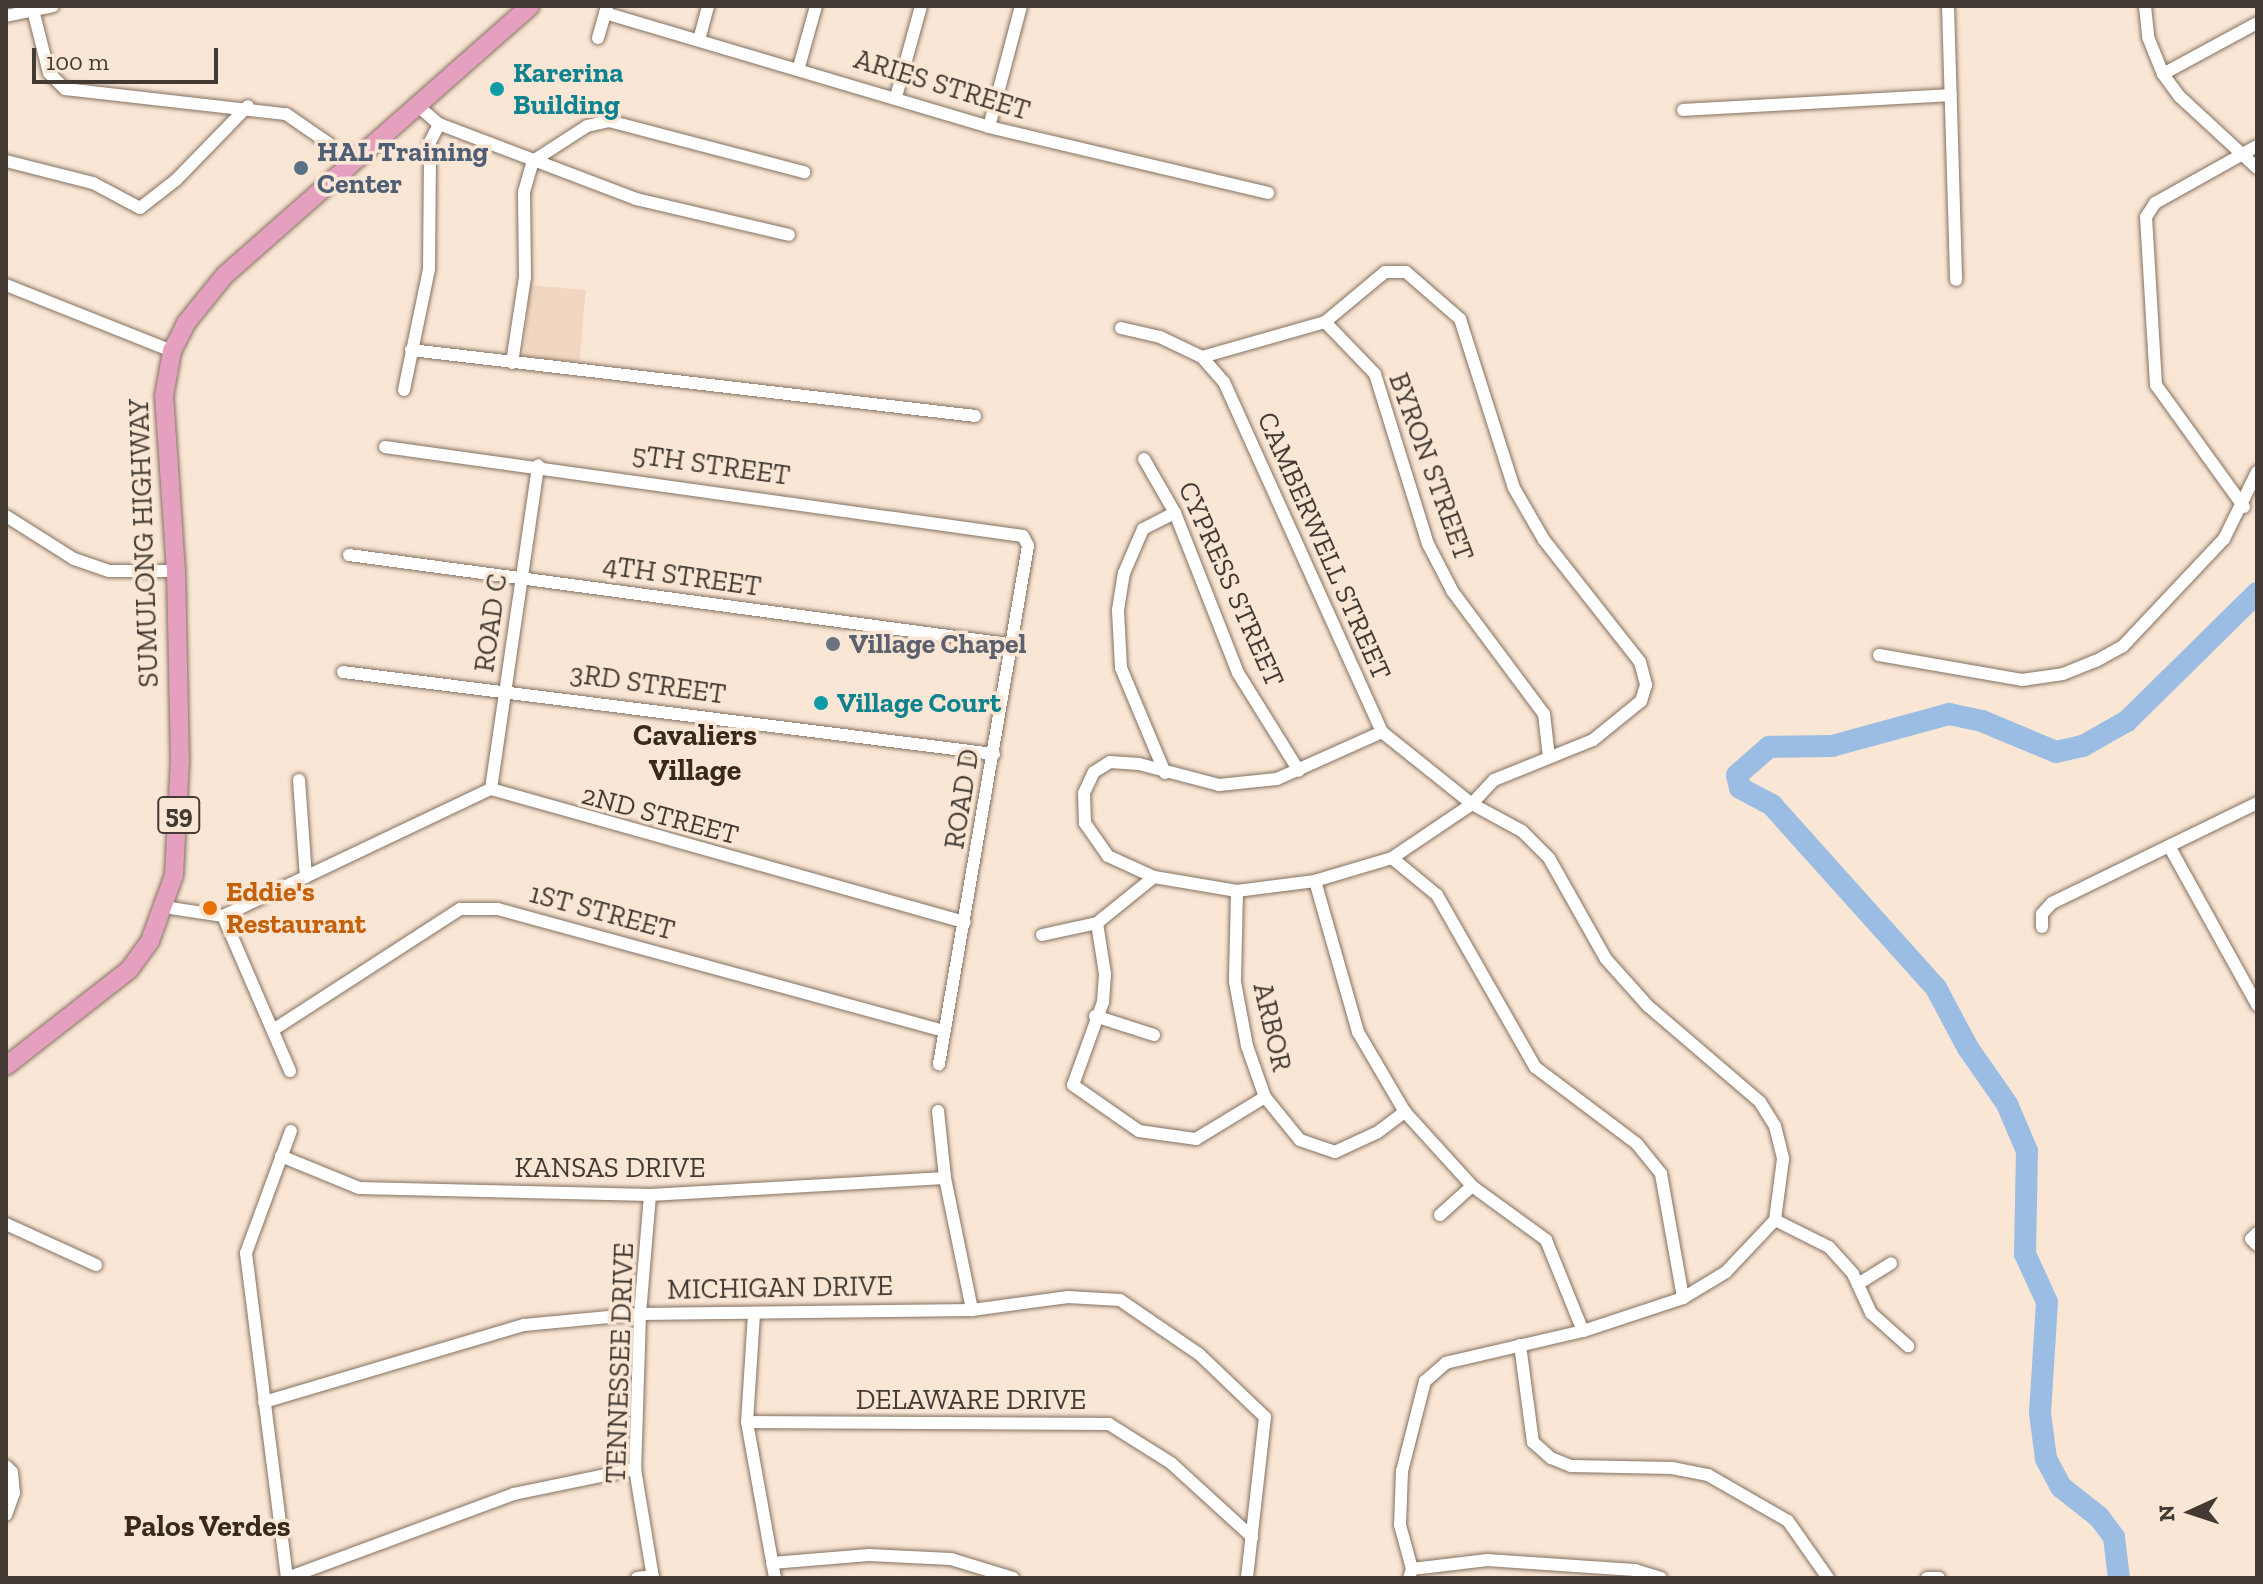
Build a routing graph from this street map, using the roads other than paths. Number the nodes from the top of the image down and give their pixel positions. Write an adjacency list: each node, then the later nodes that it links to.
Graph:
1 (53, 6): 9 (street)
2 (530, 6): 20 (main road, SUMULONG HIGHWAY / 59)
3 (708, 6): 14 (street)
4 (816, 6): 15 (street)
5 (921, 6): 18 (street)
6 (1021, 6): 23 (street)
7 (1948, 6): 17 (street)
8 (2145, 6): 16 (street)
9 (32, 7): 11 (street); 19 (street)
10 (606, 10): 13 (street); 14 (street, ARIES STREET)
11 (6, 16)
12 (2257, 23): 16 (street)
13 (598, 38)
14 (699, 40): 15 (street, ARIES STREET)
15 (799, 67): 18 (street, ARIES STREET)
16 (2163, 74): 25 (street)
17 (1951, 95): 21 (street); 33 (street)
18 (896, 97): 23 (street, ARIES STREET)
19 (248, 106): 26 (street); 28 (street)
20 (418, 106): 22 (street); 28 (main road, SUMULONG HIGHWAY / 59)
21 (1683, 110)
22 (439, 124): 27 (street); 37 (street)
23 (989, 127): 31 (street, ARIES STREET)
24 (2257, 146): 25 (street)
25 (2243, 155): 29 (street); 47 (street)
26 (6, 161)
27 (533, 161): 30 (street); 32 (street); 40 (street)
28 (347, 165): 38 (main road, SUMULONG HIGHWAY / 59)
29 (2257, 168)
30 (804, 172)
31 (1268, 193)
32 (789, 235)
33 (1956, 280)
34 (6, 285): 38 (street)
35 (1325, 322): 39 (street); 60 (street, BYRON STREET); 60 (street)
36 (1121, 328): 39 (street, CAMBERWELL STREET)
37 (411, 350): 40 (street); 41 (street)
38 (172, 351): 52 (main road, SUMULONG HIGHWAY / 59)
39 (1202, 357): 58 (street, CAMBERWELL STREET)
40 (512, 363): 42 (street)
41 (404, 390)
42 (975, 416)
43 (385, 447): 45 (street, 5TH STREET)
44 (1144, 459): 48 (street, CYPRESS STREET)
45 (538, 465): 50 (street, 5TH STREET); 53 (street, ROAD C)
46 (2257, 472): 47 (street)
47 (2244, 507): 55 (street)
48 (1175, 513): 61 (street, CYPRESS STREET); 62 (street)
49 (6, 516): 52 (street)
50 (1027, 541): 54 (street, ROAD D)
51 (349, 555): 53 (street, 4TH STREET)
52 (176, 571): 73 (main road, SUMULONG HIGHWAY / 59)
53 (522, 578): 54 (street, 4TH STREET); 57 (street, ROAD C)
54 (1008, 644): 59 (street, ROAD D)
55 (1879, 655)
56 (343, 672): 57 (street, 3RD STREET)
57 (506, 689): 59 (street, 3RD STREET); 64 (street, ROAD C)
58 (1382, 732): 61 (street); 66 (street, CAMBERWELL STREET)
59 (994, 754): 75 (street, ROAD D)
60 (1549, 757): 66 (street)
61 (1299, 771): 62 (street)
62 (1165, 773): 70 (street)
63 (299, 780): 69 (street)
64 (491, 789): 69 (street); 75 (street, 2ND STREET)
65 (2257, 803): 67 (street)
66 (1472, 804): 68 (street); 96 (street, CAMBERWELL STREET)
67 (2169, 846): 77 (street); 79 (street)
68 (1392, 858): 71 (street); 103 (street)
69 (306, 877): 74 (street)
70 (1154, 877): 72 (street); 76 (street)
71 (1315, 881): 72 (street); 88 (street)
72 (1237, 891): 87 (street, ARBOR)
73 (164, 907): 74 (street); 85 (main road, SUMULONG HIGHWAY / 59)
74 (223, 916): 81 (street)
75 (965, 922): 82 (street, ROAD D)
76 (1097, 923): 78 (street); 80 (street)
77 (2042, 927)
78 (1042, 935)
79 (2257, 1005)
80 (1095, 1016): 83 (street); 87 (street)
81 (273, 1030): 82 (street, 1ST STREET); 86 (street)
82 (945, 1031): 84 (street, ROAD D)
83 (1154, 1035)
84 (939, 1064)
85 (6, 1066)
86 (290, 1071)
87 (1265, 1097): 88 (street, ARBOR)
88 (1405, 1112): 93 (street)
89 (938, 1114): 92 (street)
90 (291, 1131): 91 (street)
91 (281, 1156): 94 (street, KANSAS DRIVE); 110 (street)
92 (945, 1178): 94 (street, KANSAS DRIVE); 104 (street)
93 (1472, 1186): 95 (street); 107 (street)
94 (650, 1195): 105 (street, TENNESSEE DRIVE)
95 (1440, 1215)
96 (1775, 1220): 102 (street); 103 (street)
97 (6, 1224): 101 (street)
98 (2257, 1233): 99 (street)
99 (2257, 1245)
100 (1891, 1263): 102 (street)
101 (96, 1265)
102 (1858, 1284): 109 (street)
103 (1683, 1298): 107 (street)
104 (972, 1310): 106 (street, MICHIGAN DRIVE); 115 (street, MICHIGAN DRIVE)
105 (640, 1314): 106 (street, MICHIGAN DRIVE); 110 (street, MICHIGAN DRIVE); 113 (street, TENNESSEE DRIVE)
106 (754, 1314): 111 (street)
107 (1583, 1331): 108 (street)
108 (1520, 1345): 117 (street); 125 (street)
109 (1908, 1346)
110 (264, 1402): 119 (street)
111 (747, 1422): 115 (street, DELAWARE DRIVE); 116 (street)
112 (6, 1466): 114 (street)
113 (635, 1469): 118 (street, TENNESSEE DRIVE); 119 (street)
114 (6, 1515)
115 (1252, 1537): 123 (street)
116 (772, 1563): 121 (street); 122 (street)
117 (1410, 1573): 124 (street)
118 (653, 1577): 120 (street)
119 (287, 1578)
120 (637, 1578)
121 (775, 1578)
122 (1013, 1578)
123 (1247, 1578)
124 (1661, 1578)
125 (1828, 1578)

